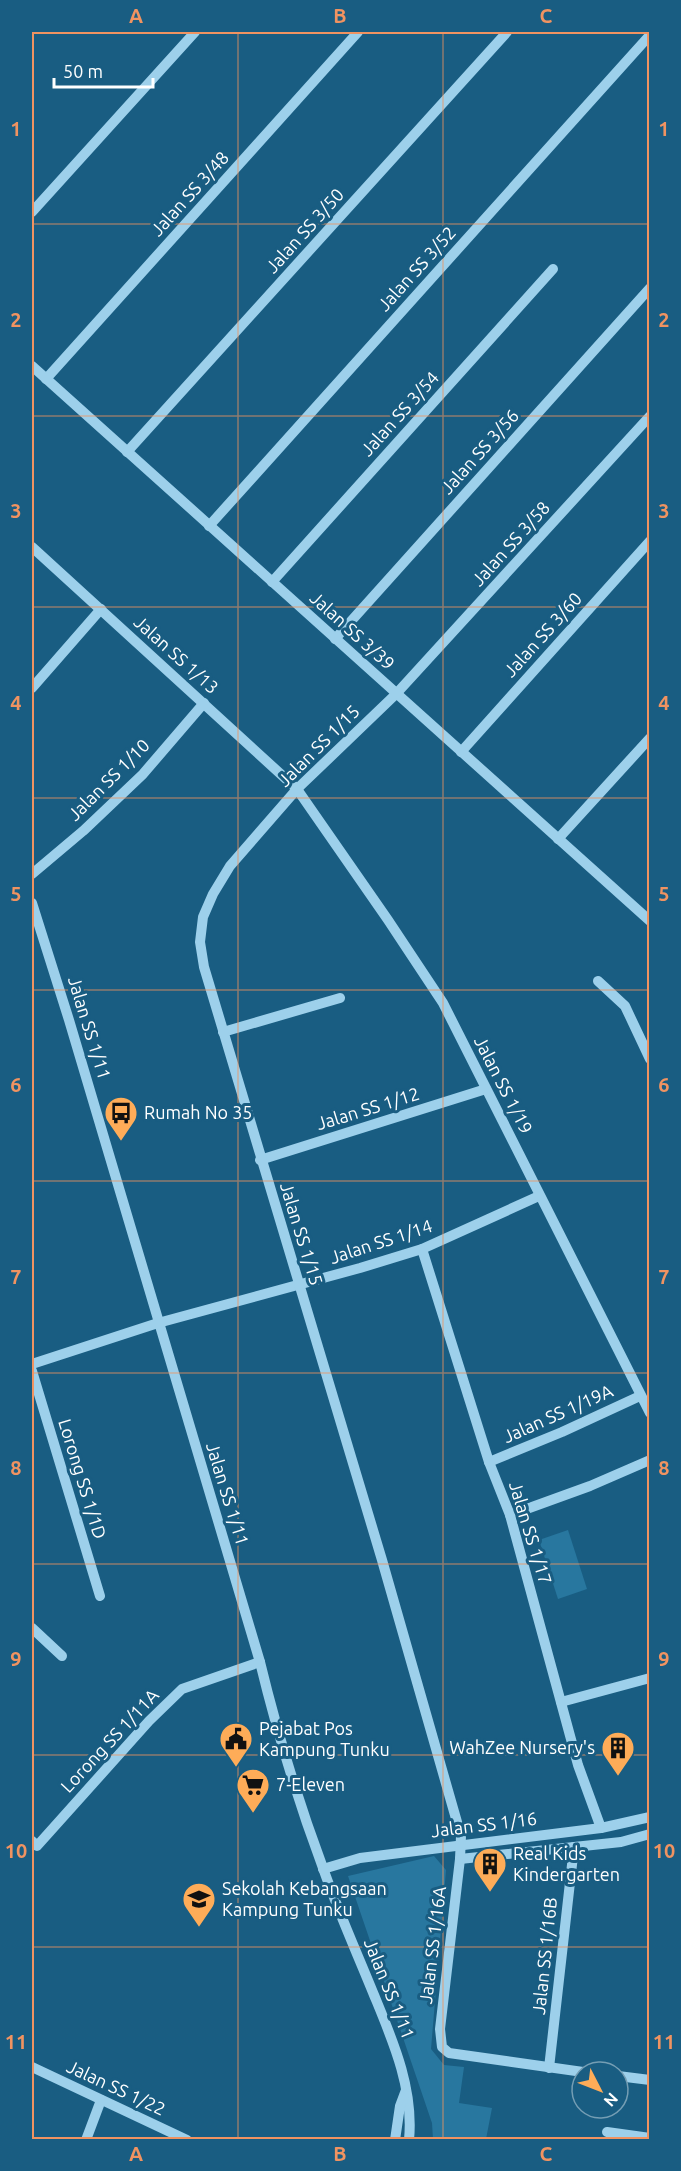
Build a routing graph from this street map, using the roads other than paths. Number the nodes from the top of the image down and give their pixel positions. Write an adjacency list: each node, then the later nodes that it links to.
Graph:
1 (195, 32): 5 (street)
2 (358, 32): 9 (street, Jalan SS 3/48)
3 (507, 32): 11 (street, Jalan SS 3/50)
4 (650, 34): 12 (street, Jalan SS 3/52)
5 (32, 212)
6 (553, 269): 15 (street, Jalan SS 3/54)
7 (650, 288): 17 (street, Jalan SS 3/56)
8 (32, 366): 9 (street, Jalan SS 3/39)
9 (46, 379): 11 (street, Jalan SS 3/39)
10 (650, 416): 19 (street, Jalan SS 3/58)
11 (128, 452): 12 (street, Jalan SS 3/39)
12 (209, 526): 15 (street, Jalan SS 3/39)
13 (650, 542): 22 (street, Jalan SS 3/60)
14 (32, 547): 16 (street, Jalan SS 1/13)
15 (272, 582): 17 (street, Jalan SS 3/39)
16 (101, 609): 18 (street); 20 (street, Jalan SS 1/13)
17 (335, 639): 19 (street, Jalan SS 3/39)
18 (32, 688)
19 (396, 694): 22 (street, Jalan SS 3/39); 23 (street, Jalan SS 1/15)
20 (204, 703): 23 (street, Jalan SS 1/13); 25 (street, Jalan SS 1/10)
21 (650, 738): 24 (street)
22 (460, 752): 24 (street, Jalan SS 3/39)
23 (297, 789): 30 (street, Jalan SS 1/15); 32 (street, Jalan SS 1/19)
24 (558, 839): 27 (street, Jalan SS 3/39)
25 (32, 874)
26 (32, 903): 37 (street, Jalan SS 1/11)
27 (650, 921)
28 (598, 981): 31 (street)
29 (340, 998): 30 (street)
30 (223, 1032): 33 (street, Jalan SS 1/15)
31 (650, 1059)
32 (486, 1089): 33 (street, Jalan SS 1/12); 34 (street, Jalan SS 1/19)
33 (260, 1160): 36 (street, Jalan SS 1/15)
34 (538, 1196): 35 (street, Jalan SS 1/14); 40 (street, Jalan SS 1/19)
35 (422, 1249): 36 (street, Jalan SS 1/14); 43 (street, Jalan SS 1/17)
36 (300, 1284): 37 (street, Jalan SS 1/14); 55 (street, Jalan SS 1/15)
37 (158, 1323): 38 (street, Jalan SS 1/14); 48 (street, Jalan SS 1/11)
38 (32, 1364)
39 (32, 1371): 45 (street, Lorong SS 1/1D)
40 (640, 1396): 41 (street, Jalan SS 1/19); 43 (street, Jalan SS 1/19A)
41 (650, 1413)
42 (650, 1461): 44 (street)
43 (489, 1462): 44 (street, Jalan SS 1/17)
44 (510, 1515): 50 (street, Jalan SS 1/17)
45 (100, 1596)
46 (32, 1628): 47 (street)
47 (62, 1656)
48 (260, 1662): 54 (street, Lorong SS 1/11A); 58 (street, Jalan SS 1/11)
49 (650, 1678): 50 (street)
50 (561, 1702): 52 (street, Jalan SS 1/17)
51 (650, 1817): 52 (street, Jalan SS 1/16)
52 (601, 1828): 55 (street, Jalan SS 1/16)
53 (650, 1834): 56 (street, Jalan SS 1/16)
54 (32, 1841)
55 (461, 1845): 57 (street, Jalan SS 1/16A); 58 (street, Jalan SS 1/16)
56 (574, 1847): 57 (street, Jalan SS 1/16); 60 (street, Jalan SS 1/16B)
57 (460, 1859): 60 (street, Jalan SS 1/16A)
58 (323, 1869): 64 (street, Jalan SS 1/11)
59 (32, 2067): 65 (street, Jalan SS 1/22)
60 (549, 2068): 61 (street, Jalan SS 1/16A)
61 (570, 2070)
62 (630, 2078): 63 (street)
63 (650, 2080)
64 (406, 2090): 67 (street, Jalan SS 1/11); 68 (street, Jalan SS 1/11)
65 (101, 2100): 70 (street); 71 (street, Jalan SS 1/22)
66 (607, 2132): 69 (street)
67 (395, 2138)
68 (410, 2138)
69 (650, 2138)
70 (86, 2139)
71 (187, 2139)

